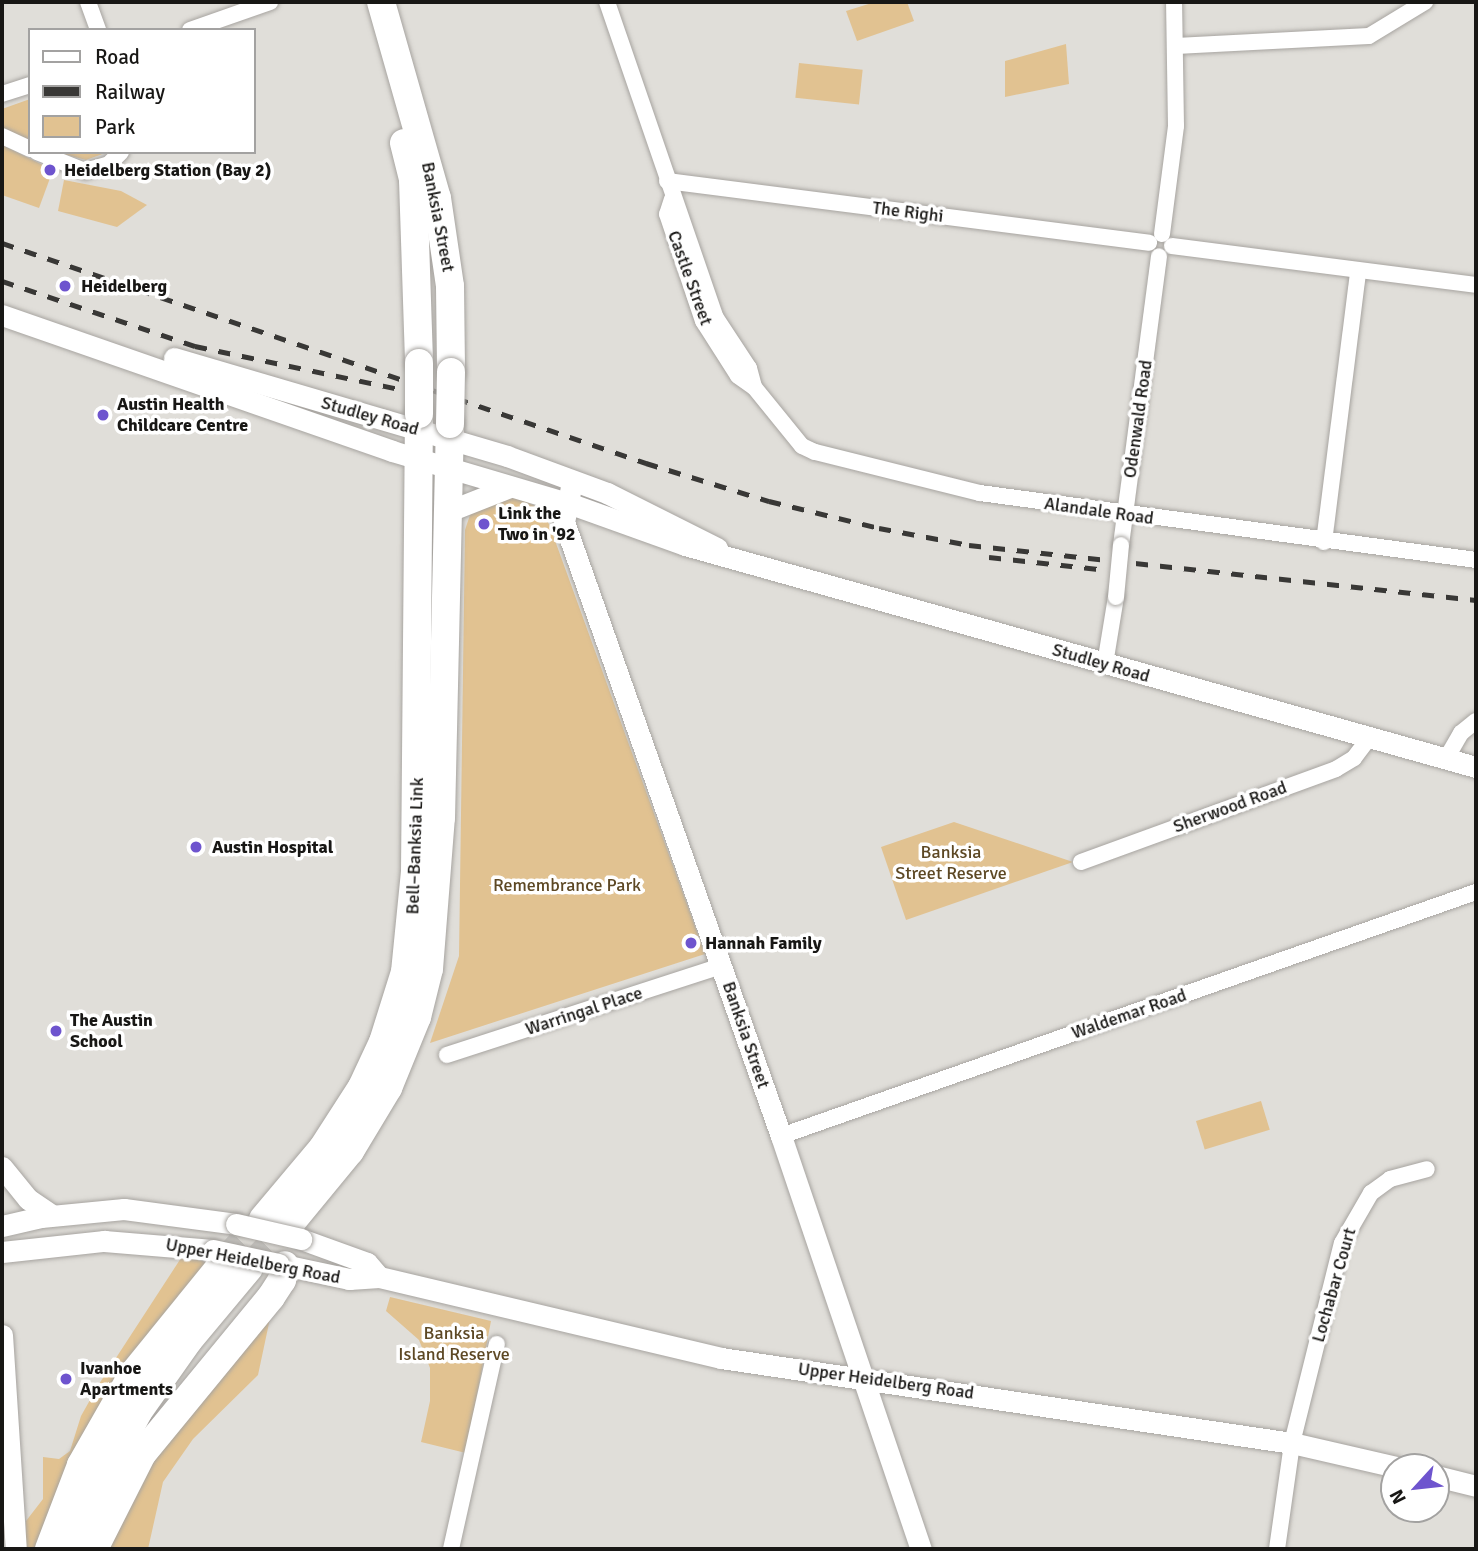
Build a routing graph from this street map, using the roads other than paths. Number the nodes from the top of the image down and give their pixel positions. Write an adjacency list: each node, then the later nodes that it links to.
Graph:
1 (88, 2): 8 (street)
2 (270, 2): 9 (street)
3 (361, 2): 25 (highway, Banksia Street, bridge)
4 (381, 2): 26 (highway, Banksia Street, bridge)
5 (607, 2): 17 (street, Castle Street)
6 (1174, 2): 10 (street, Odenwald Road)
7 (1425, 2): 10 (street)
8 (97, 28)
9 (196, 28)
10 (1176, 46): 18 (street, Odenwald Road)
11 (28, 86): 12 (street)
12 (2, 94)
13 (2, 136): 14 (street)
14 (28, 148)
15 (42, 154): 16 (street)
16 (119, 154)
17 (667, 181): 18 (street, The Righi); 23 (street, Castle Street)
18 (1160, 245): 19 (street, The Righi); 31 (street, Odenwald Road)
19 (1358, 271): 20 (street, The Righi); 32 (street)
20 (1476, 285)
21 (2, 302): 24 (street, Studley Road)
22 (2, 315): 24 (street, Studley Road)
23 (754, 387): 31 (street, Alandale Road)
24 (341, 418): 25 (street, Studley Road)
25 (419, 438): 26 (street, Studley Road); 49 (highway, Bell–Banksia Link)
26 (450, 443): 27 (street, Studley Road); 28 (street, Studley Road); 30 (highway, Bell–Banksia Link)
27 (572, 482): 29 (street, Banksia Street); 33 (street, Studley Road)
28 (510, 487): 29 (street, Studley Road); 30 (street)
29 (568, 503): 33 (street, Studley Road); 42 (street, Banksia Street)
30 (449, 511): 49 (highway, Bell–Banksia Link)
31 (1125, 515): 32 (street, Alandale Road); 35 (street, Odenwald Road, bridge)
32 (1324, 542): 34 (street, Alandale Road)
33 (727, 554): 35 (street, Studley Road)
34 (1476, 560)
35 (1105, 664): 37 (street, Studley Road)
36 (1476, 722): 38 (street)
37 (1370, 738): 38 (street, Studley Road); 40 (street, Sherwood Road)
38 (1446, 759): 39 (street, Studley Road)
39 (1476, 767)
40 (1081, 862)
41 (1476, 892): 44 (street, Waldemar Road)
42 (721, 966): 43 (street, Warringal Place); 44 (street, Banksia Street)
43 (447, 1055)
44 (781, 1136): 58 (street, Banksia Street)
45 (2, 1167): 47 (street)
46 (1427, 1169): 59 (street, Lochabar Court)
47 (52, 1215): 48 (street, Upper Heidelberg Road); 49 (street, Upper Heidelberg Road)
48 (2, 1226)
49 (271, 1228): 50 (street, Upper Heidelberg Road); 53 (street)
50 (332, 1247): 54 (street); 55 (street, Upper Heidelberg Road)
51 (2, 1252): 52 (street, Upper Heidelberg Road)
52 (229, 1261): 53 (street, Upper Heidelberg Road, bridge); 64 (highway); 65 (highway)
53 (282, 1263): 54 (street, Upper Heidelberg Road); 66 (highway)
54 (338, 1277): 55 (street, Upper Heidelberg Road)
55 (379, 1278): 58 (street, Upper Heidelberg Road)
56 (2, 1335): 63 (street)
57 (497, 1344): 67 (street)
58 (860, 1376): 59 (street, Upper Heidelberg Road); 68 (street, Banksia Street)
59 (1292, 1443): 60 (street, Upper Heidelberg Road); 69 (street, Lochabar Court)
60 (1380, 1464)
61 (1450, 1480): 62 (street)
62 (1476, 1486)
63 (16, 1549)
64 (49, 1549)
65 (73, 1549)
66 (94, 1549)
67 (450, 1549)
68 (921, 1549)
69 (1277, 1549)

